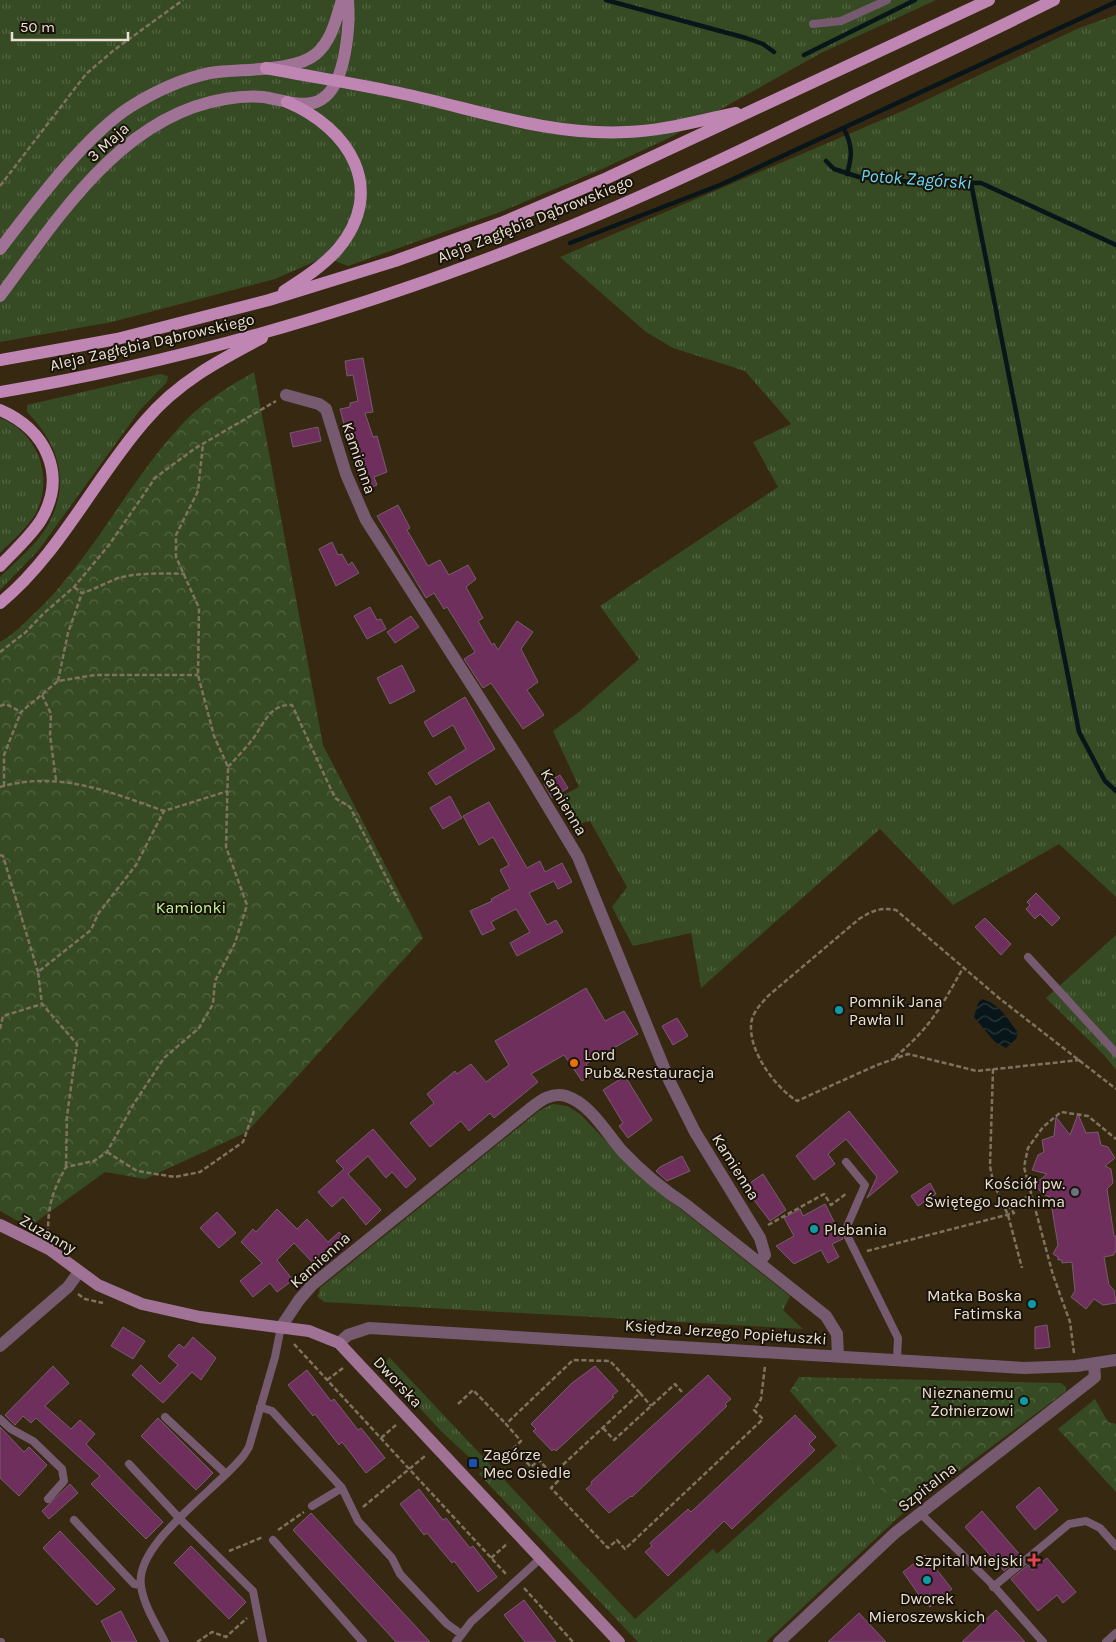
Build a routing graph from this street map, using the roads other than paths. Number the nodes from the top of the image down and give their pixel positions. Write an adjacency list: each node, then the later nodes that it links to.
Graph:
1 (342, 0): 7 (street)
2 (348, 0): 8 (street)
3 (887, 0): 6 (lane)
4 (989, 0): 10 (main road, Aleja Zagłębia Dąbrowskiego)
5 (1054, 0): 14 (main road, Aleja Zagłębia Dąbrowskiego)
6 (813, 24)
7 (266, 68): 8 (main road); 11 (street, 3 Maja)
8 (336, 82): 9 (street, 3 Maja); 10 (main road)
9 (287, 102): 12 (street, 3 Maja); 13 (main road)
10 (755, 109): 13 (main road, Aleja Zagłębia Dąbrowskiego)
11 (0, 249)
12 (0, 296)
13 (269, 300): 15 (main road, Aleja Zagłębia Dąbrowskiego)
14 (282, 327): 16 (main road, Aleja Zagłębia Dąbrowskiego); 20 (main road)
15 (0, 360)
16 (0, 392)
17 (286, 395): 25 (street, Kamienna)
18 (0, 410): 19 (main road)
19 (0, 566)
20 (0, 603)
21 (1028, 957): 22 (lane)
22 (1116, 1053)
23 (846, 1162): 31 (lane)
24 (0, 1225): 26 (street, Zuzanny)
25 (759, 1262): 27 (street, Kamienna); 30 (street, Kamienna)
26 (79, 1272): 27 (street, Dworska); 29 (street)
27 (281, 1327): 28 (street, Dworska); 34 (lane)
28 (339, 1344): 30 (street, Księdza Jerzego Popiełuszki); 47 (street, Dworska)
29 (0, 1346)
30 (838, 1356): 31 (street, Księdza Jerzego Popiełuszki)
31 (897, 1359): 33 (street, Księdza Jerzego Popiełuszki)
32 (1116, 1360): 33 (street, Księdza Jerzego Popiełuszki)
33 (1094, 1364): 42 (street, Szpitalna)
34 (260, 1407): 38 (lane); 39 (lane)
35 (165, 1417): 38 (lane)
36 (0, 1419): 40 (lane)
37 (129, 1464): 43 (lane)
38 (226, 1474): 43 (lane)
39 (342, 1488): 41 (lane); 50 (lane)
40 (48, 1499)
41 (312, 1506)
42 (920, 1513): 49 (lane); 57 (street, Szpitalna)
43 (180, 1519): 48 (lane); 53 (lane)
44 (74, 1520): 48 (lane)
45 (273, 1540): 54 (lane)
46 (1116, 1546): 49 (lane)
47 (541, 1558): 50 (lane); 56 (street, Dworska)
48 (140, 1585): 52 (lane)
49 (993, 1586): 58 (lane)
50 (461, 1634): 55 (lane)
51 (1116, 1634): 59 (lane)
52 (165, 1642)
53 (263, 1642)
54 (363, 1642)
55 (456, 1642)
56 (619, 1642)
57 (779, 1642)
58 (1043, 1642)
59 (1106, 1642)

